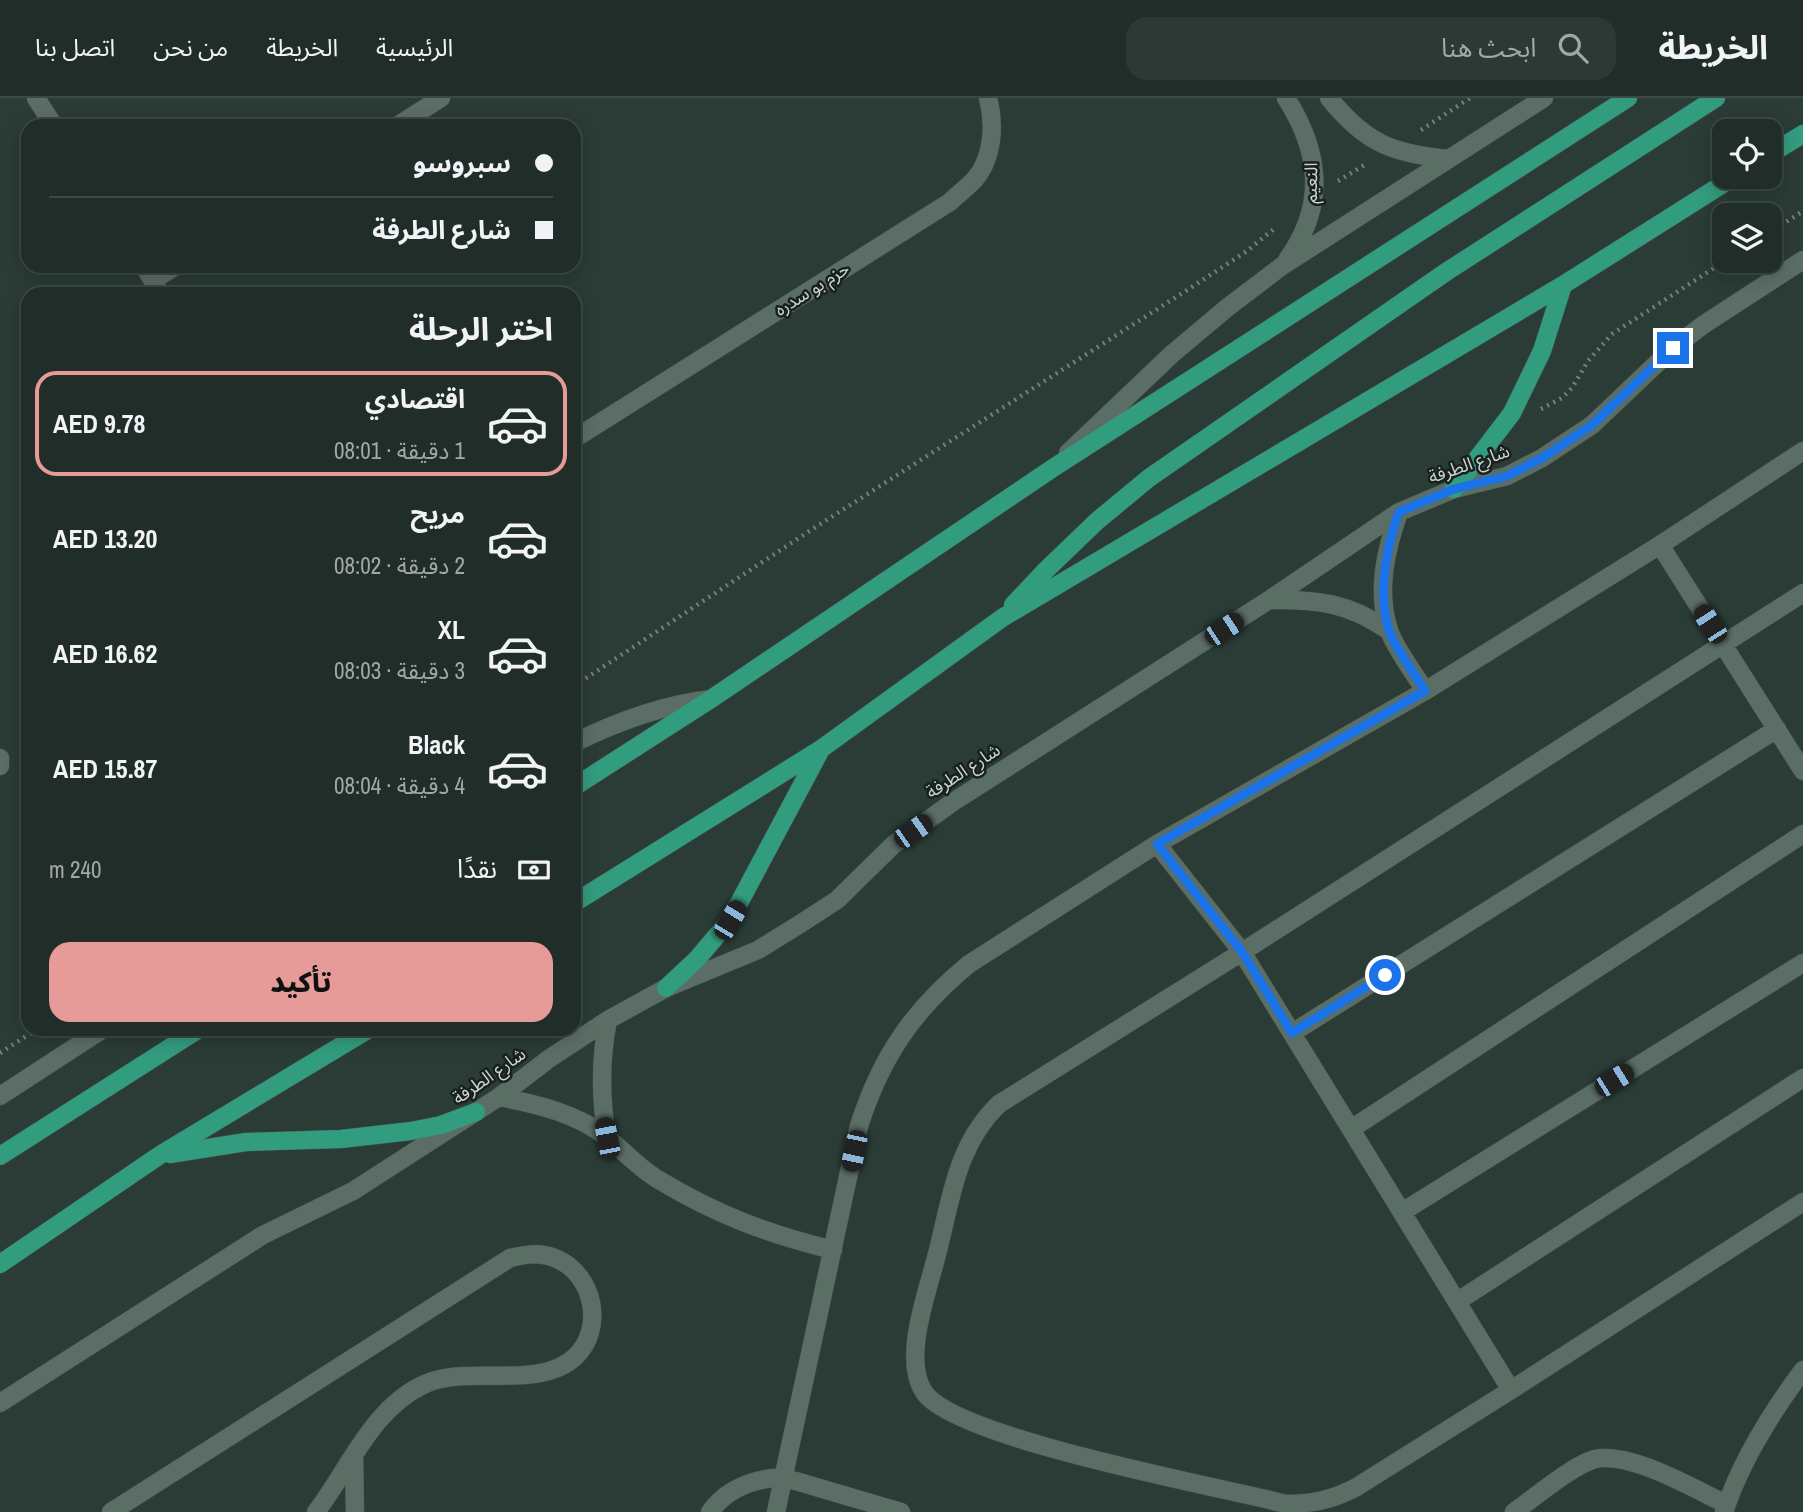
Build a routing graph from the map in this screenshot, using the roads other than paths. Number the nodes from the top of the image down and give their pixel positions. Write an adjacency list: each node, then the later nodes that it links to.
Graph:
1 (36, 98): 9 (street)
2 (441, 98): 10 (street)
3 (988, 98): 18 (street, حزم بو سدره)
4 (1286, 98): 16 (street, النعيم)
5 (1329, 98): 13 (street)
6 (1544, 98): 13 (street)
7 (1628, 98): 20 (main road)
8 (1717, 98): 26 (main road)
9 (50, 119)
10 (408, 119)
11 (1803, 134): 12 (main road)
12 (1782, 147)
13 (1449, 159): 16 (street)
14 (1715, 189): 17 (main road)
15 (1803, 260): 21 (street, شارع الطرفة)
16 (1282, 266): 20 (street)
17 (1563, 285): 21 (main road); 26 (main road)
18 (581, 435)
19 (1803, 451): 23 (street)
20 (1053, 468): 30 (main road)
21 (1454, 489): 22 (street, شارع الطرفة)
22 (1399, 512): 25 (street, شارع الطرفة); 27 (street)
23 (1660, 545): 28 (street); 29 (street)
24 (1803, 593): 28 (street)
25 (1269, 600): 27 (street); 43 (street, شارع الطرفة)
26 (1002, 618): 33 (main road)
27 (1389, 631): 29 (street)
28 (1723, 644): 31 (street); 41 (street)
29 (1425, 691): 39 (street)
30 (711, 699): 32 (street); 37 (main road)
31 (1777, 729): 36 (street); 45 (street)
32 (581, 740)
33 (821, 749): 40 (main road); 43 (main road)
34 (0, 758): 35 (street)
35 (0, 766)
36 (1803, 771)
37 (581, 783)
38 (1803, 834): 53 (street)
39 (1157, 844): 41 (street); 59 (street)
40 (581, 899)
41 (1242, 952): 45 (street); 63 (street)
42 (1803, 963): 58 (street)
43 (666, 988): 44 (street, شارع الطرفة)
44 (608, 1020): 51 (street, شارع الطرفة); 54 (street)
45 (1292, 1033): 53 (street)
46 (92, 1036): 50 (street)
47 (188, 1036): 56 (main road)
48 (357, 1036): 55 (main road)
49 (1803, 1078): 61 (street)
50 (0, 1096)
51 (499, 1097): 52 (street, شارع الطرفة); 54 (street)
52 (476, 1112): 55 (main road); 64 (street, شارع الطرفة)
53 (1351, 1129): 58 (street)
54 (607, 1138): 59 (street)
55 (160, 1155): 60 (main road)
56 (0, 1156)
57 (1803, 1202): 63 (street)
58 (1402, 1212): 61 (street)
59 (833, 1250): 66 (street)
60 (0, 1264)
61 (1458, 1301): 63 (street)
62 (1803, 1370): 67 (street)
63 (1511, 1390)
64 (0, 1403)
65 (354, 1456): 68 (street); 69 (street); 70 (street)
66 (783, 1477): 71 (street); 72 (street); 73 (street)
67 (1725, 1508): 74 (street)
68 (111, 1512)
69 (316, 1512)
70 (355, 1512)
71 (710, 1512)
72 (776, 1512)
73 (901, 1512)
74 (1514, 1512)

